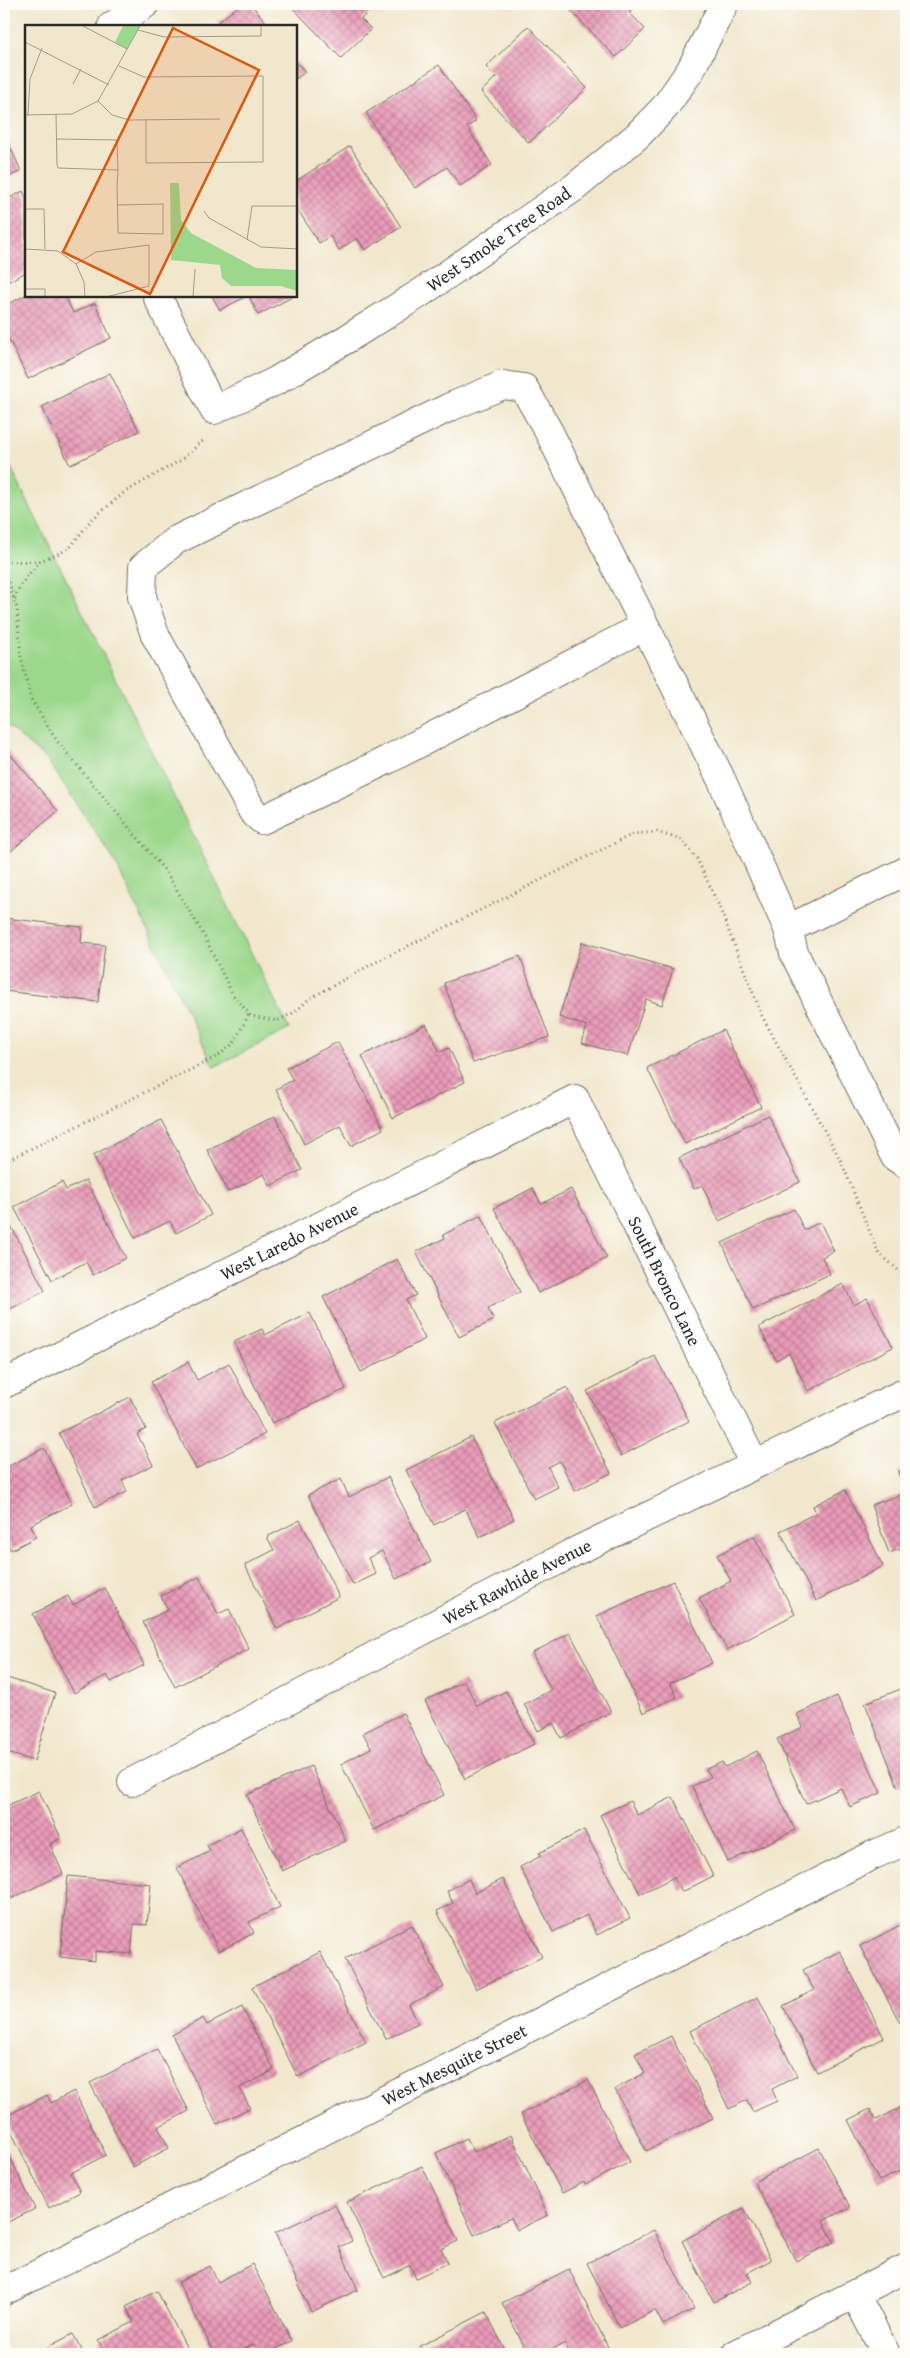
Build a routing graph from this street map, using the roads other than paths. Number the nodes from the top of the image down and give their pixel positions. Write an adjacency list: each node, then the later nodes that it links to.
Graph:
1 (145, 4): 3 (street)
2 (724, 4): 4 (street, West Smoke Tree Road)
3 (114, 25)
4 (158, 298)
5 (645, 626): 5 (street); 7 (street)
6 (906, 871): 7 (street)
7 (788, 929): 9 (street)
8 (575, 1099): 10 (street, West Laredo Avenue); 12 (street, South Bronco Lane)
9 (906, 1164)
10 (4, 1384)
11 (906, 1392): 12 (street, West Rawhide Avenue)
12 (754, 1464): 13 (street, West Rawhide Avenue)
13 (132, 1782)
14 (906, 1840): 16 (street, West Mesquite Street)
15 (906, 2268): 17 (street)
16 (4, 2291)
17 (855, 2294): 18 (street); 19 (street)
18 (736, 2354)
19 (886, 2354)

